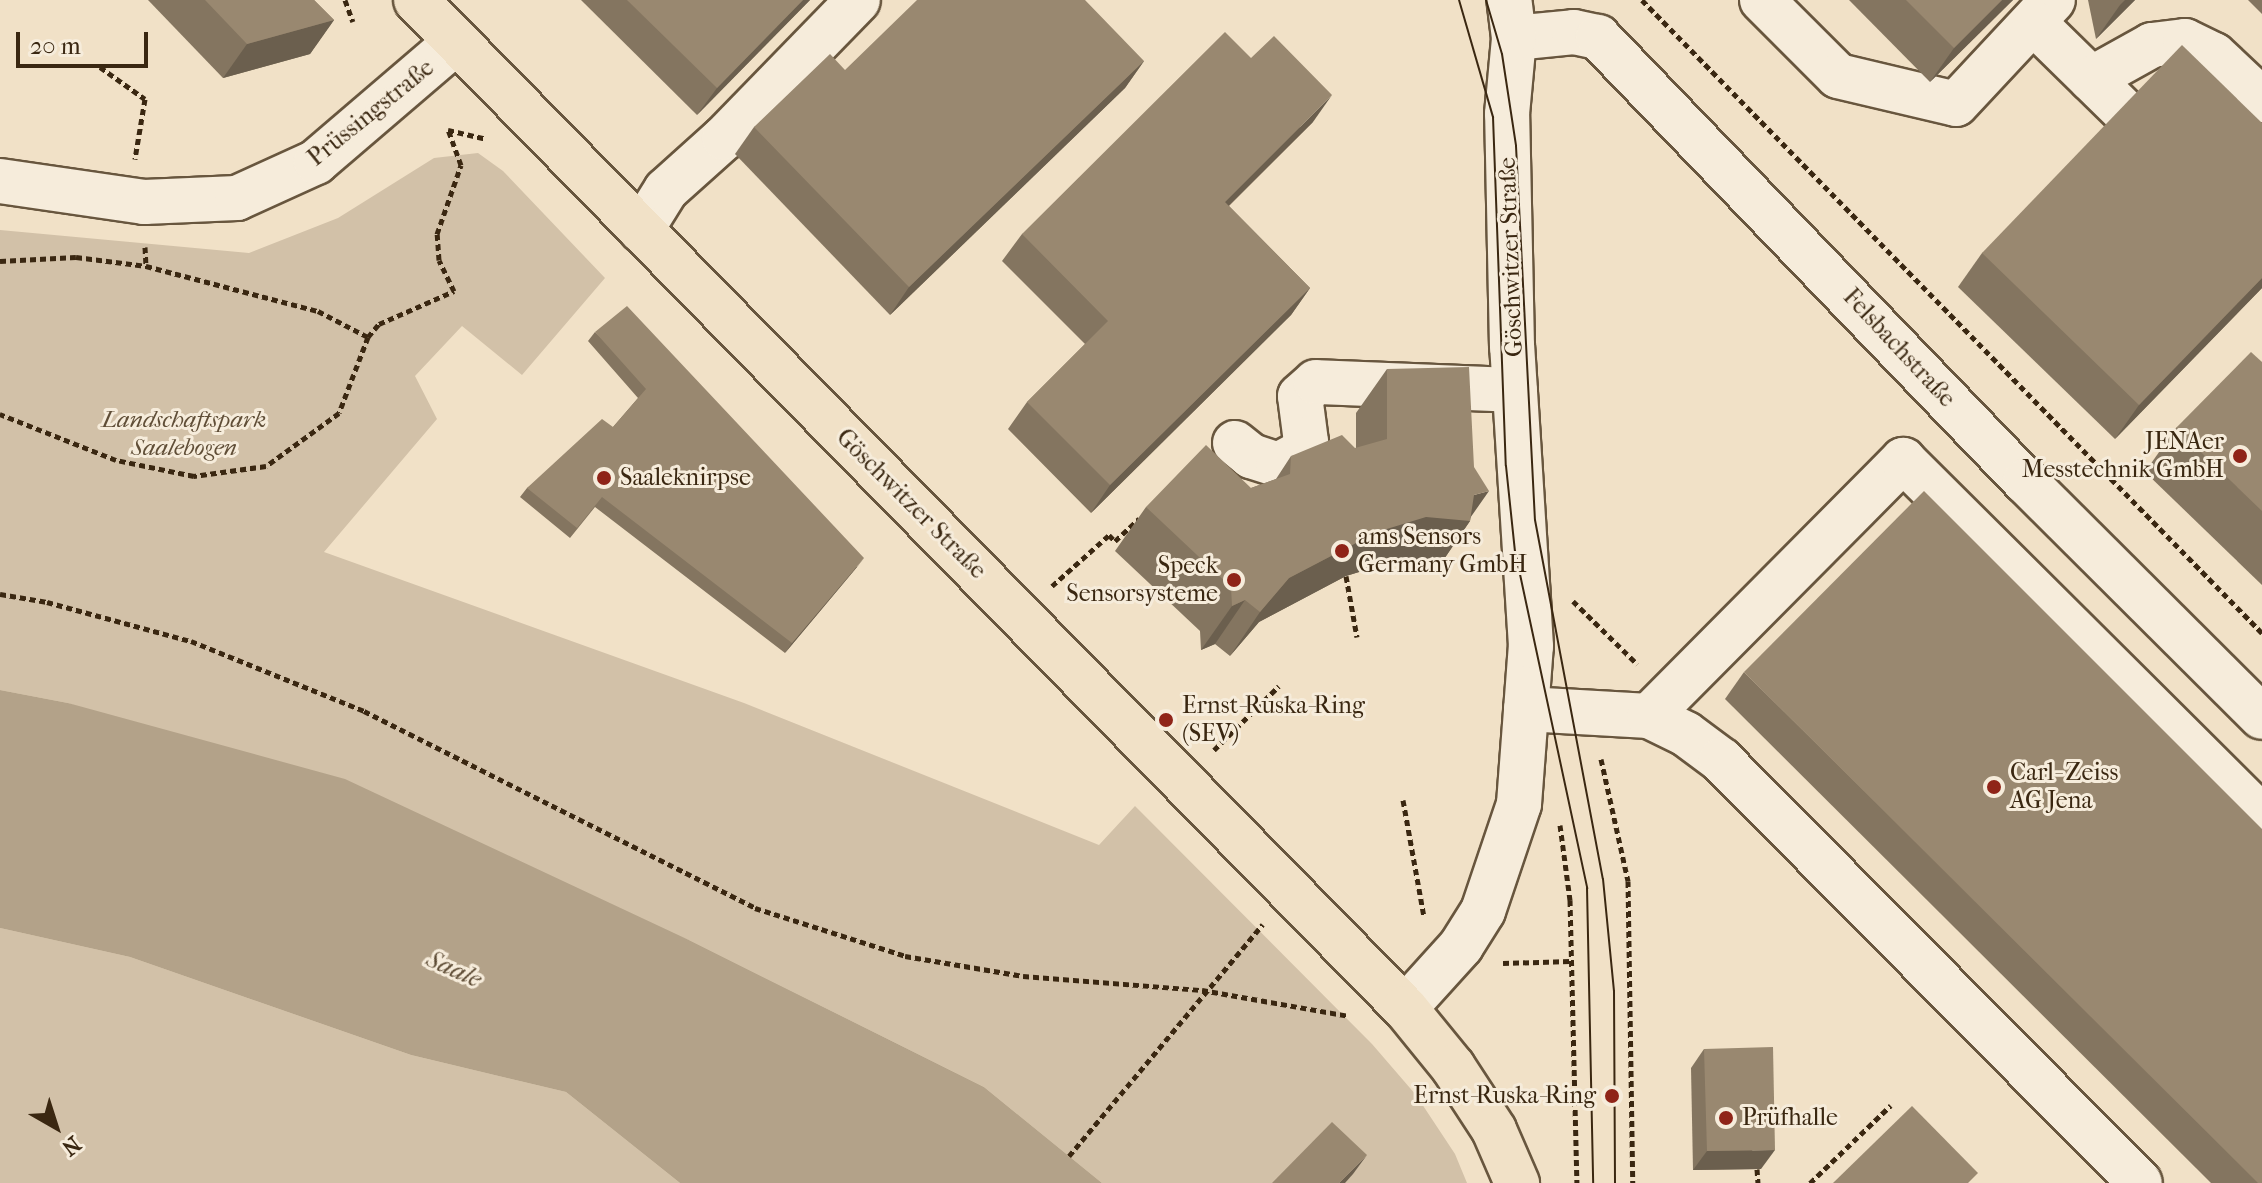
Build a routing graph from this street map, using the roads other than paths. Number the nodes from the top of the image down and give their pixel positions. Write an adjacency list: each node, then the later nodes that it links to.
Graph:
1 (416, 0): 6 (main road, Göschwitzer Straße)
2 (858, 0): 11 (street)
3 (1762, 0): 4 (street)
4 (2043, 12): 7 (street)
5 (1512, 19): 12 (street, Göschwitzer Straße); 16 (street, Felsbachstraße)
6 (456, 42): 10 (street, Prüssingstraße); 11 (main road, Göschwitzer Straße)
7 (2091, 79): 8 (street); 9 (street)
8 (2262, 100)
9 (2126, 113)
10 (0, 181)
11 (641, 230): 18 (main road, Göschwitzer Straße)
12 (1515, 390): 13 (street); 14 (street, Göschwitzer Straße)
13 (1235, 443)
14 (1526, 709): 15 (street); 18 (street, Göschwitzer Straße)
15 (1649, 716): 17 (street); 20 (street)
16 (2262, 717)
17 (2262, 817)
18 (1405, 1008): 19 (main road, Göschwitzer Straße)
19 (1517, 1183)
20 (2140, 1183)

